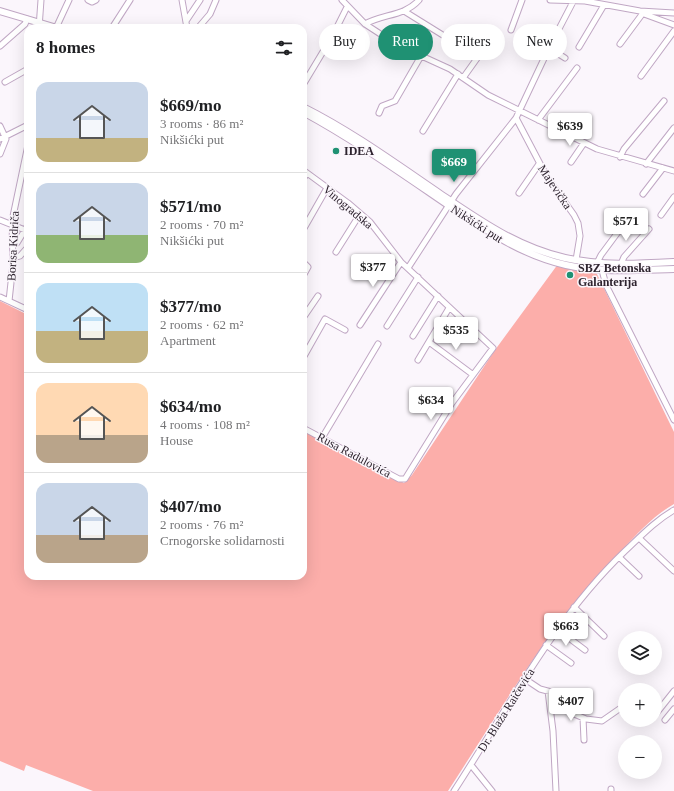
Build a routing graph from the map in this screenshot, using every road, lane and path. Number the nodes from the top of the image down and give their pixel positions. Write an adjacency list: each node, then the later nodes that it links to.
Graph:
1 (41, 0): 24 (street)
2 (69, 0): 25 (street)
3 (88, 0): 4 (street)
4 (96, 0)
5 (130, 0): 26 (street)
6 (182, 0): 21 (street)
7 (200, 0): 21 (street)
8 (216, 0): 28 (street)
9 (342, 0): 15 (street)
10 (419, 0): 17 (street)
11 (522, 0): 33 (street)
12 (550, 0): 13 (street)
13 (573, 1): 14 (street); 30 (street)
14 (604, 5): 18 (street); 38 (street)
15 (347, 7): 29 (street); 47 (street)
16 (0, 11): 20 (main road)
17 (404, 11): 29 (street); 35 (street)
18 (641, 12): 19 (street); 32 (street); 36 (street)
19 (674, 13)
20 (27, 19): 22 (street); 23 (main road)
21 (186, 21): 27 (street)
22 (25, 24)
23 (37, 24)
24 (39, 24)
25 (58, 24)
26 (115, 24)
27 (186, 24)
28 (201, 24)
29 (366, 24)
30 (562, 24)
31 (24, 25): 37 (street)
32 (674, 25)
33 (511, 30)
34 (674, 31): 46 (street)
35 (441, 34)
36 (620, 44)
37 (0, 46)
38 (579, 47)
39 (419, 60): 53 (street)
40 (429, 60): 45 (street)
41 (476, 60): 48 (street)
42 (544, 60): 52 (street)
43 (577, 68): 56 (street)
44 (24, 71): 49 (street)
45 (458, 74): 48 (street); 60 (street)
46 (641, 76)
47 (307, 78)
48 (463, 78): 52 (street)
49 (5, 82)
50 (664, 101): 65 (street)
51 (307, 109): 77 (main road)
52 (520, 111): 55 (street); 56 (street)
53 (379, 113)
54 (307, 114): 77 (main road, Nikšićki put)
55 (516, 118): 67 (street, Majevička); 77 (street)
56 (538, 120): 63 (street)
57 (0, 126): 61 (street)
58 (24, 127): 61 (street)
59 (674, 128): 68 (street)
60 (423, 131)
61 (6, 137): 62 (street); 64 (street)
62 (0, 139)
63 (584, 143): 65 (street); 66 (street)
64 (0, 154)
65 (620, 157): 68 (street)
66 (571, 162)
67 (539, 164): 74 (street); 91 (street, Majevička)
68 (646, 164): 70 (street)
69 (24, 165): 83 (street, Borisa Kidriča)
70 (663, 168): 71 (street); 75 (street)
71 (674, 171)
72 (307, 173): 73 (street, Vinogradska)
73 (327, 188): 78 (street, Vinogradska); 81 (street)
74 (519, 193)
75 (643, 194)
76 (674, 197): 79 (street)
77 (450, 203): 91 (main road); 96 (street); 98 (main road, Nikšićki put)
78 (360, 214): 89 (street); 92 (street, Vinogradska)
79 (661, 215)
80 (0, 220): 83 (street)
81 (307, 223)
82 (624, 224): 94 (street)
83 (12, 226): 85 (street); 87 (street, Borisa Kidriča)
84 (649, 229): 95 (street)
85 (24, 230)
86 (24, 232): 87 (street)
87 (12, 246): 90 (street, Borisa Kidriča)
88 (24, 252): 90 (street)
89 (336, 252)
90 (13, 258): 103 (street, Borisa Kidriča)
91 (576, 260): 94 (main road)
92 (401, 262): 96 (street, Vinogradska); 107 (street)
93 (674, 262): 95 (main road)
94 (597, 263): 95 (main road)
95 (621, 264)
96 (408, 268): 99 (street, Vinogradska)
97 (674, 268): 98 (main road, Nikšićki put)
98 (602, 270): 116 (street)
99 (418, 277): 101 (street, Vinogradska); 108 (street)
100 (318, 296): 106 (street)
101 (438, 296): 105 (street, Vinogradska); 110 (street)
102 (0, 297): 103 (street)
103 (8, 301): 104 (street)
104 (24, 308)
105 (449, 308): 111 (street); 115 (street, Vinogradska)
106 (307, 312)
107 (360, 325)
108 (387, 326)
109 (345, 330): 113 (street)
110 (413, 336)
111 (429, 342): 114 (street); 115 (street)
112 (378, 344): 118 (street)
113 (307, 351)
114 (418, 360)
115 (472, 374): 118 (street, Rusa Radulovića)
116 (674, 420)
117 (307, 430): 118 (street, Rusa Radulovića)
118 (322, 438)
119 (674, 510): 120 (street, Dr. Blaža Raičevića)
120 (638, 538): 121 (street, Dr. Blaža Raičevića); 122 (street)
121 (619, 557): 123 (street); 124 (street, Dr. Blaža Raičevića)
122 (674, 571)
123 (639, 576)
124 (574, 607): 125 (street, Dr. Blaža Raičevića); 126 (street)
125 (557, 629): 127 (street, Dr. Blaža Raičevića); 128 (street)
126 (604, 636)
127 (546, 646): 129 (street); 130 (street, Dr. Blaža Raičevića)
128 (585, 650)
129 (571, 663)
130 (525, 679): 132 (street); 139 (street, Dr. Blaža Raičevića)
131 (674, 691): 133 (street)
132 (548, 692): 136 (street); 142 (street)
133 (662, 706)
134 (618, 709): 136 (street)
135 (674, 709): 137 (street)
136 (583, 718): 138 (street)
137 (665, 720)
138 (584, 740)
139 (471, 765): 140 (street, Dr. Blaža Raičevića); 141 (street)
140 (454, 791)
141 (492, 791)
142 (556, 791)

